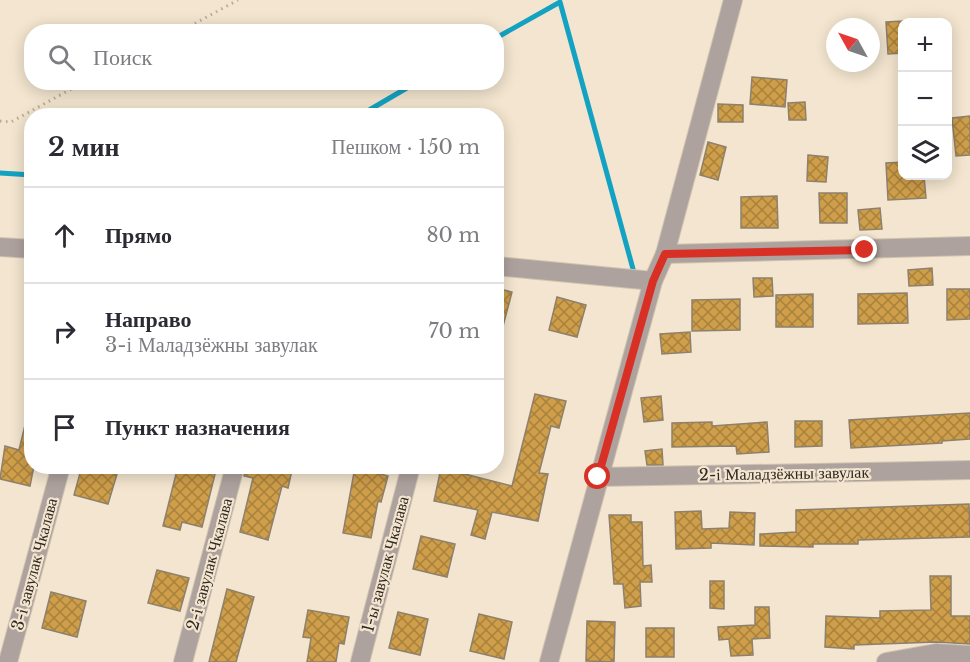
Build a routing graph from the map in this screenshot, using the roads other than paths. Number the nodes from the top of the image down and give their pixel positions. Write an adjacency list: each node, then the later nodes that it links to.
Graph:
1 (733, 0): 5 (street)
2 (970, 246): 5 (street)
3 (0, 248): 4 (street)
4 (24, 249)
5 (665, 254): 7 (street)
6 (504, 267): 7 (street)
7 (653, 281): 12 (street)
8 (970, 470): 12 (street, 2-і Маладзёжны завулак)
9 (59, 474): 14 (street, 3-і завулак Чкалава)
10 (233, 474): 15 (street, 2-і завулак Чкалава)
11 (409, 474): 16 (street, 1-ы завулак Чкалава)
12 (598, 477): 17 (street)
13 (970, 655): 18 (street)
14 (8, 662)
15 (183, 662)
16 (360, 662)
17 (549, 662)
18 (886, 662)

